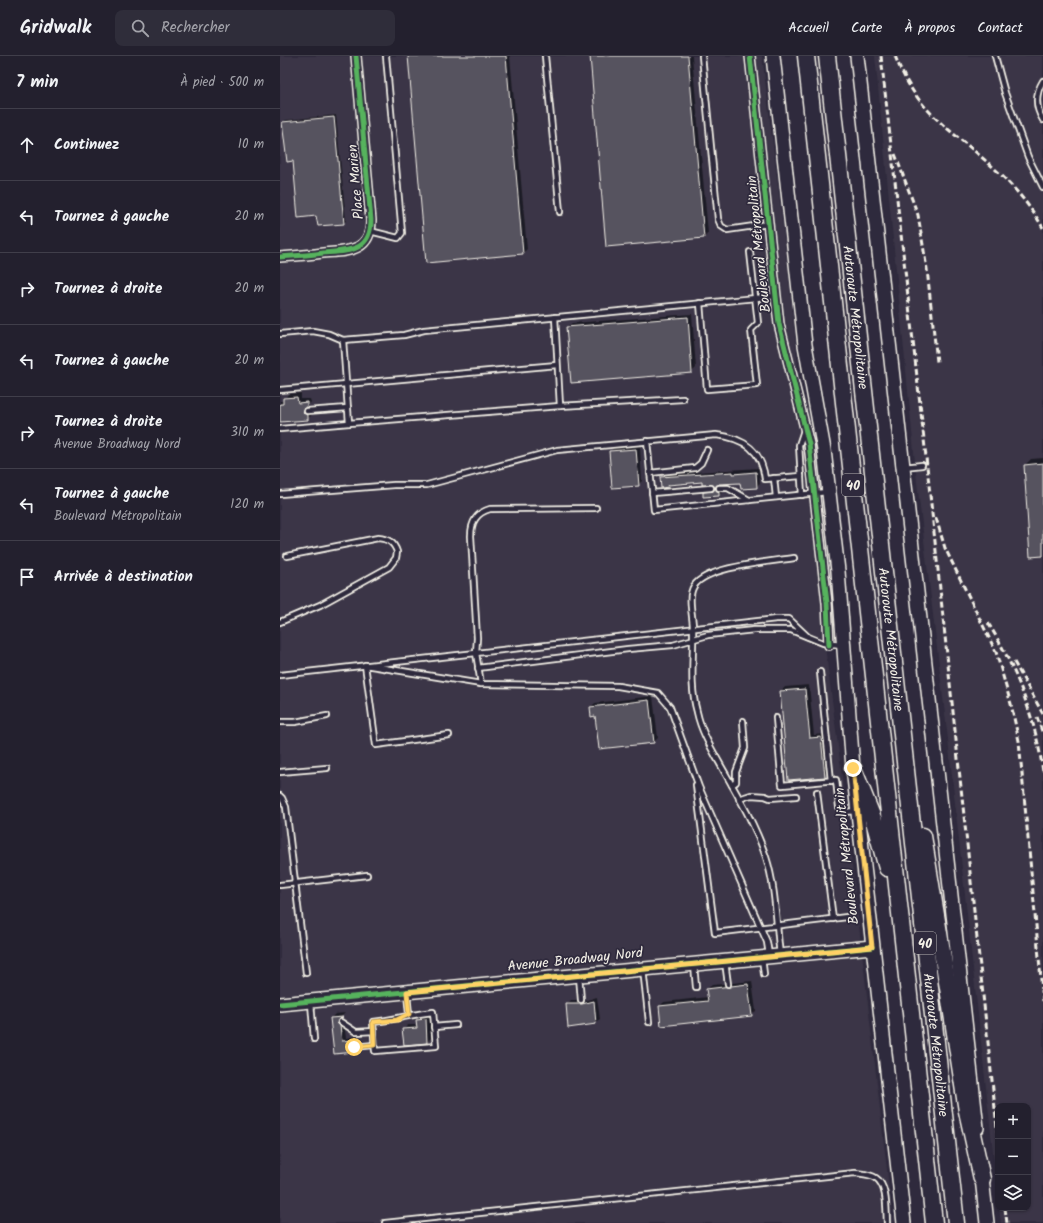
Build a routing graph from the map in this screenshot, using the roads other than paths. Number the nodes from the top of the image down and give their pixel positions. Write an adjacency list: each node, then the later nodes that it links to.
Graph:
1 (356, 56): 16 (street, Place Marien)
2 (386, 56): 16 (lane)
3 (545, 56): 14 (lane)
4 (702, 56): 15 (lane)
5 (750, 56): 15 (street, Boulevard Métropolitain)
6 (773, 56): 44 (main road, Boulevard Métropolitain)
7 (806, 56): 86 (highway, Autoroute Métropolitaine / 40)
8 (827, 56): 61 (highway, Autoroute Métropolitaine / 40)
9 (857, 56): 38 (main road)
10 (995, 57): 13 (lane)
11 (1043, 81): 12 (lane)
12 (1043, 120)
13 (1043, 187)
14 (560, 212)
15 (768, 224): 19 (street, Boulevard Métropolitain)
16 (370, 231): 18 (street, Place Marien)
17 (750, 252): 20 (lane)
18 (280, 257)
19 (776, 296): 20 (lane); 33 (street, Boulevard Métropolitain)
20 (755, 298): 21 (lane); 21 (lane)
21 (700, 303): 22 (lane)
22 (554, 318): 24 (lane); 25 (lane)
23 (280, 334): 24 (lane)
24 (343, 340): 26 (lane)
25 (557, 366): 26 (lane); 29 (lane)
26 (346, 384): 27 (lane); 30 (lane)
27 (280, 390)
28 (683, 399): 29 (lane)
29 (560, 406): 32 (lane)
30 (348, 408): 31 (lane); 32 (lane)
31 (307, 411)
32 (349, 423): 34 (lane)
33 (805, 426): 40 (lane); 46 (street, Boulevard Métropolitain)
34 (280, 429)
35 (647, 441): 39 (lane); 41 (lane); 47 (lane)
36 (708, 450): 39 (lane)
37 (922, 465): 38 (lane)
38 (902, 467): 114 (main road)
39 (650, 473): 45 (lane)
40 (801, 476): 41 (lane); 48 (lane)
41 (774, 478): 49 (lane)
42 (711, 488): 45 (lane)
43 (718, 488): 50 (lane)
44 (829, 492): 46 (lane); 59 (main road, Boulevard Métropolitain)
45 (652, 493): 50 (lane)
46 (814, 493): 48 (lane); 58 (street, Boulevard Métropolitain)
47 (280, 494)
48 (802, 495): 49 (lane)
49 (776, 497): 50 (lane)
50 (749, 500)
51 (596, 508): 60 (lane)
52 (287, 556): 54 (lane)
53 (794, 558): 55 (lane)
54 (280, 622)
55 (693, 628): 56 (lane); 57 (lane); 60 (lane)
56 (807, 636): 57 (lane); 58 (lane)
57 (693, 639): 63 (lane); 77 (lane)
58 (829, 645): 59 (lane)
59 (844, 645): 73 (main road, Boulevard Métropolitain)
60 (476, 653): 62 (lane); 63 (lane)
61 (894, 664): 114 (highway); 119 (highway, Autoroute Métropolitaine / 40)
62 (365, 665): 65 (lane); 66 (lane); 71 (lane)
63 (478, 668): 66 (lane)
64 (820, 672): 76 (lane)
65 (280, 675)
66 (481, 684): 75 (lane)
67 (327, 716): 70 (lane)
68 (776, 718): 76 (lane)
69 (744, 721): 77 (lane)
70 (280, 722)
71 (448, 735)
72 (327, 768): 74 (lane)
73 (853, 768): 82 (main road, Boulevard Métropolitain); 86 (highway)
74 (280, 772)
75 (694, 774): 90 (lane); 90 (lane)
76 (831, 780): 82 (lane)
77 (732, 786): 81 (lane)
78 (817, 792): 88 (lane)
79 (280, 796): 84 (lane)
80 (796, 796): 81 (lane)
81 (739, 799): 89 (lane)
82 (858, 811): 91 (main road, Boulevard Métropolitain)
83 (367, 875): 84 (lane)
84 (295, 883): 85 (lane); 96 (lane)
85 (280, 885)
86 (900, 914): 118 (highway, Autoroute Métropolitaine / 40)
87 (847, 917): 88 (lane)
88 (833, 919): 89 (lane)
89 (776, 926): 90 (lane); 92 (lane)
90 (760, 928): 92 (lane)
91 (872, 947): 92 (main road, Avenue Broadway Nord); 117 (main road, Boulevard Métropolitain)
92 (770, 956): 93 (main road, Avenue Broadway Nord); 97 (lane)
93 (725, 960): 94 (main road, Avenue Broadway Nord); 99 (lane)
94 (694, 964): 95 (main road, Avenue Broadway Nord); 100 (lane)
95 (643, 968): 98 (main road, Avenue Broadway Nord); 107 (lane)
96 (306, 973)
97 (764, 974)
98 (579, 975): 101 (main road, Avenue Broadway Nord); 102 (lane)
99 (728, 984)
100 (696, 987)
101 (407, 992): 103 (main road, Avenue Broadway Nord); 105 (lane)
102 (582, 1000)
103 (310, 1002): 104 (main road, Avenue Broadway Nord); 111 (lane)
104 (280, 1004)
105 (409, 1014): 109 (lane); 110 (lane)
106 (341, 1022): 110 (lane)
107 (649, 1022)
108 (456, 1025): 109 (lane)
109 (434, 1027): 112 (lane)
110 (374, 1031): 112 (lane)
111 (314, 1039)
112 (374, 1045): 113 (lane)
113 (354, 1047)
114 (982, 1179): 120 (main road)
115 (385, 1223): 116 (lane)
116 (887, 1223)
117 (904, 1223)
118 (934, 1223)
119 (956, 1223)
120 (987, 1223)

